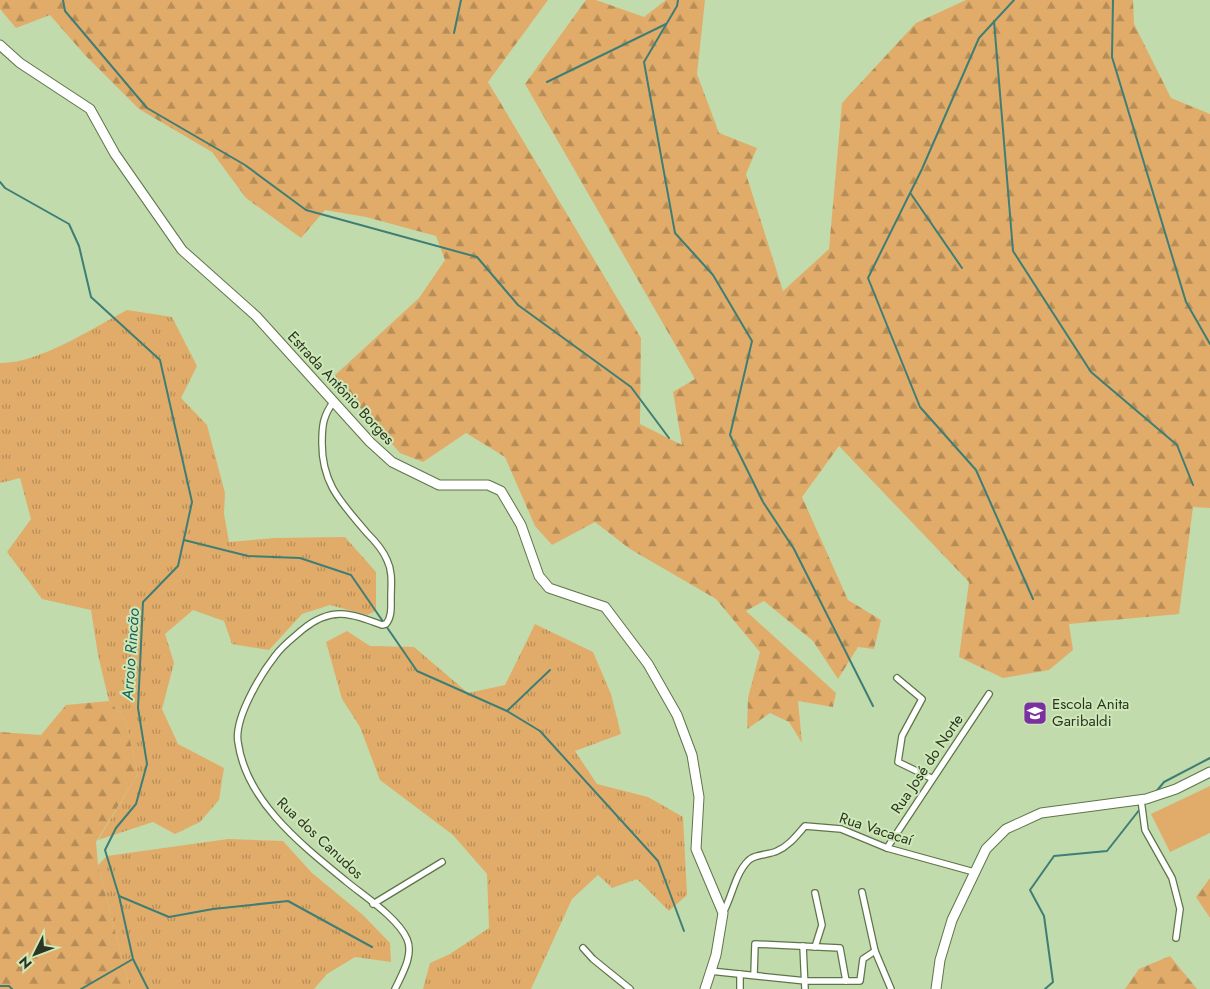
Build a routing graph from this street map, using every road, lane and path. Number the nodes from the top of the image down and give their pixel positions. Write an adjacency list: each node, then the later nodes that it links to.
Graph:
1 (0, 46): 2 (street, Estrada Antônio Borges)
2 (334, 401): 13 (street, Rua dos Canudos); 14 (street, Estrada Antônio Borges)
3 (897, 678): 6 (street)
4 (989, 694): 6 (street, Rua José do Norte)
5 (1210, 772): 7 (street)
6 (932, 778): 8 (street, Rua José do Norte)
7 (1144, 800): 10 (street); 15 (street)
8 (887, 848): 10 (street, Rua Vacacaí); 14 (street, Rua Vacacaí)
9 (442, 862): 13 (street)
10 (974, 872): 31 (street)
11 (862, 892): 19 (street)
12 (815, 893): 17 (street)
13 (373, 904): 25 (street, Rua dos Canudos)
14 (722, 913): 20 (street)
15 (1176, 938)
16 (804, 946): 17 (street); 22 (street); 23 (street)
17 (815, 947): 24 (street)
18 (584, 948): 26 (street)
19 (875, 951): 24 (street); 30 (street)
20 (710, 971): 21 (street); 27 (street)
21 (740, 974): 22 (street); 28 (street)
22 (754, 975): 23 (street)
23 (806, 981): 24 (street); 29 (street)
24 (846, 981)
25 (395, 989)
26 (630, 989)
27 (705, 989)
28 (740, 989)
29 (805, 989)
30 (891, 989)
31 (936, 989)

